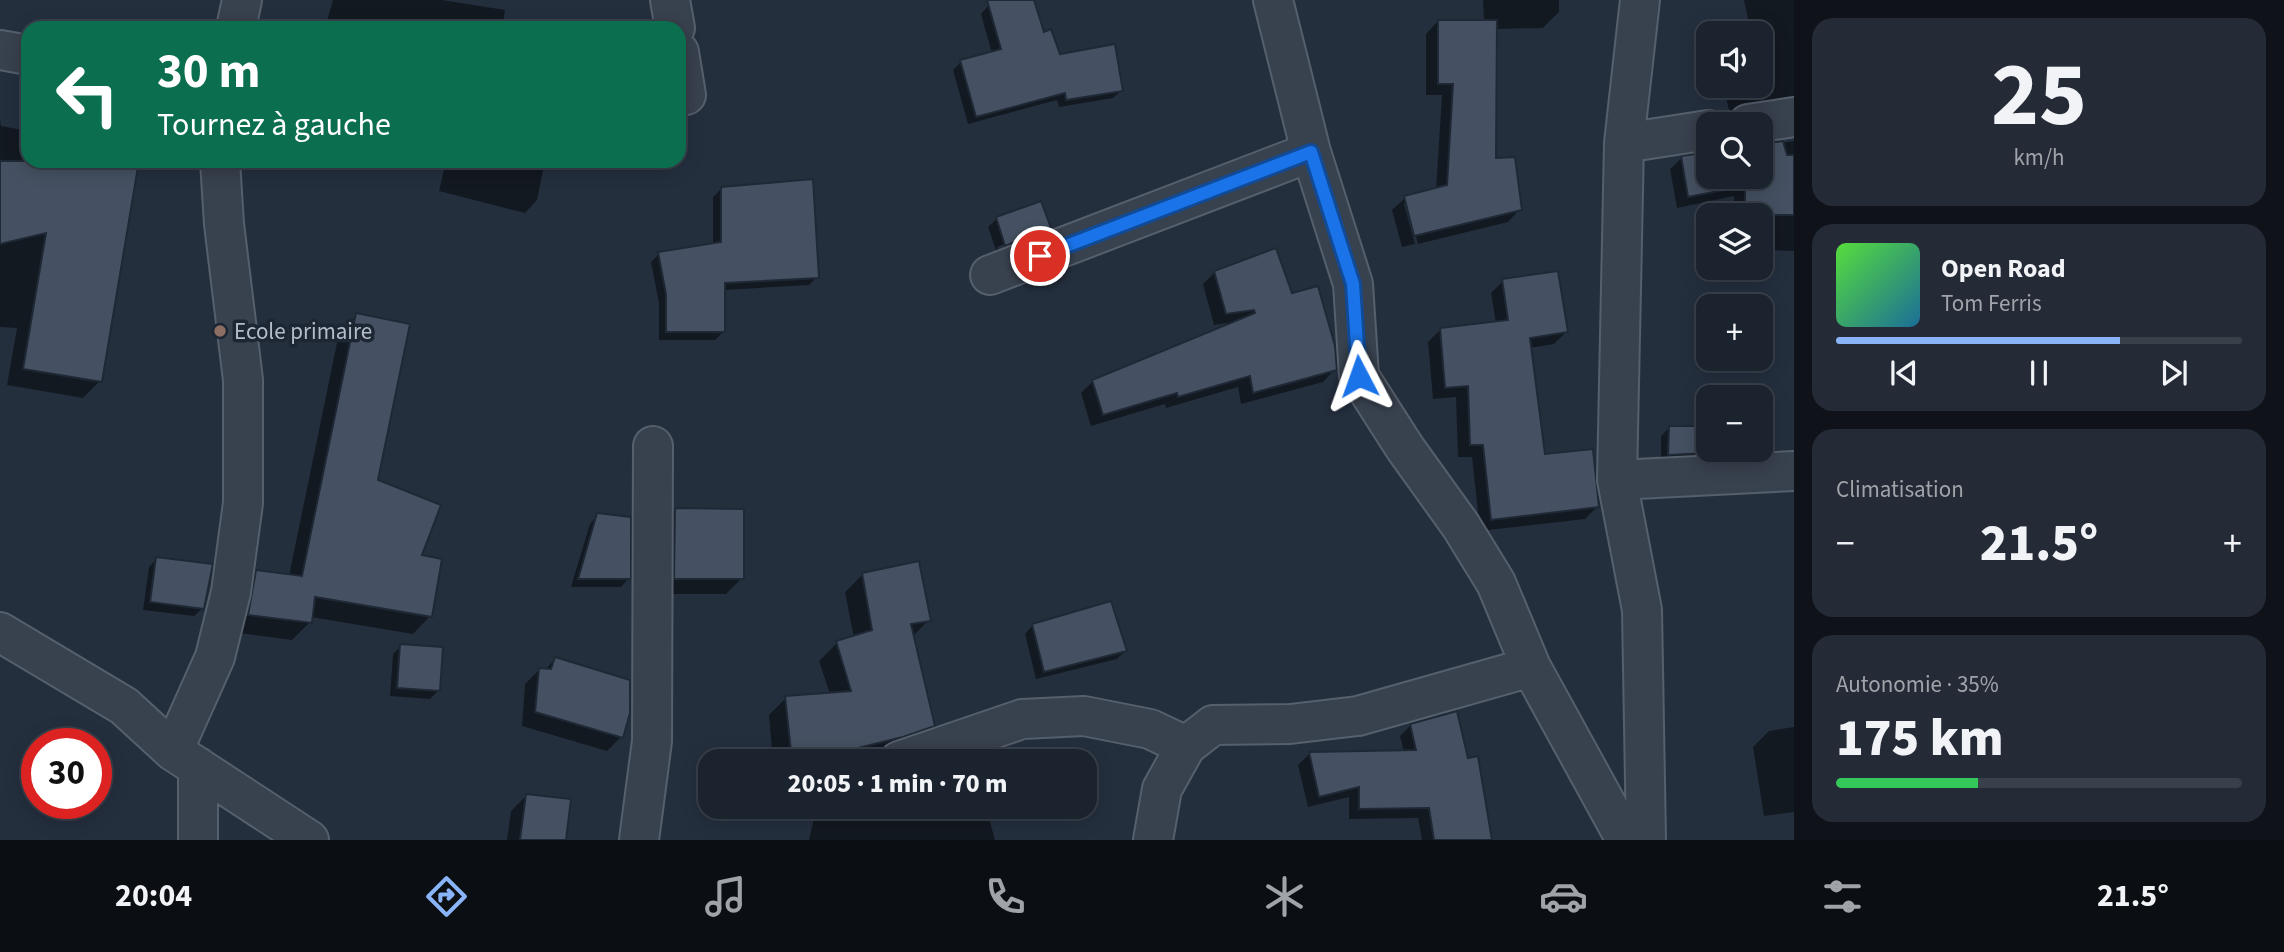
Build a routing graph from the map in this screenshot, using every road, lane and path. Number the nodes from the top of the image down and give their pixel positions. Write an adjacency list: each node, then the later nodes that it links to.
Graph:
1 (242, 0): 5 (street)
2 (670, 0): 6 (street)
3 (1273, 0): 13 (street)
4 (1640, 0): 12 (street)
5 (238, 21)
6 (674, 21)
7 (0, 50): 8 (street)
8 (21, 54)
9 (1794, 117): 10 (street)
10 (1773, 120)
11 (1696, 132): 12 (street)
12 (1624, 143): 18 (street)
13 (1311, 152): 15 (street); 20 (street)
14 (220, 168): 23 (street)
15 (990, 275)
16 (653, 446): 26 (street)
17 (1794, 471): 18 (street)
18 (1617, 480): 29 (street)
19 (0, 632): 23 (street)
20 (1531, 667): 21 (street); 28 (street)
21 (1186, 746): 22 (street); 27 (street)
22 (934, 749)
23 (186, 759): 24 (street); 25 (street)
24 (198, 840)
25 (309, 840)
26 (639, 840)
27 (1153, 840)
28 (1626, 840)
29 (1646, 840)

